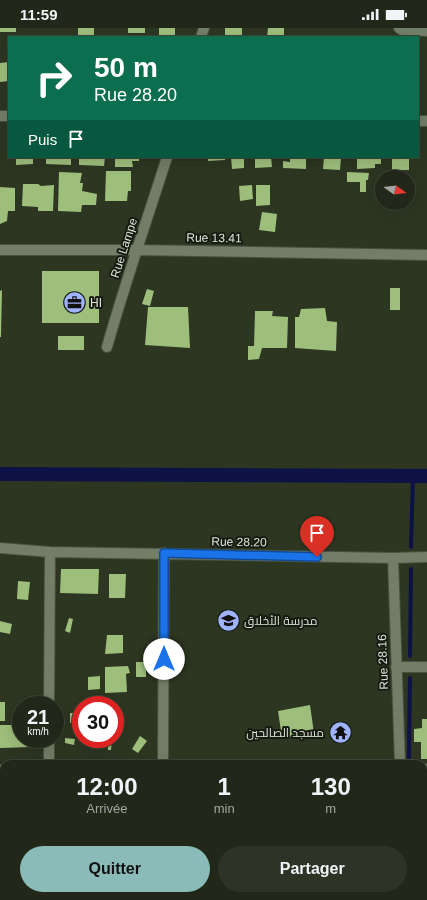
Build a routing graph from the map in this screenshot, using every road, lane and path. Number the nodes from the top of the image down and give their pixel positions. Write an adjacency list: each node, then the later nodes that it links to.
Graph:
1 (401, 31): 2 (street)
2 (427, 31)
3 (167, 158): 5 (street, Rue Lampe)
4 (0, 250): 5 (street, Rue 13.41)
5 (137, 250): 6 (street, Rue 13.41); 7 (street, Rue Lampe)
6 (427, 255)
7 (107, 347)
8 (0, 548): 9 (street, Rue 28.20)
9 (50, 552): 10 (street, Rue 28.20); 15 (street)
10 (164, 553): 12 (street, Rue 28.20); 18 (street)
11 (427, 557): 12 (street, Rue 28.20)
12 (393, 558): 13 (street, Rue 28.16)
13 (396, 667): 14 (street); 19 (street, Rue 28.16)
14 (427, 667)
15 (49, 696)
16 (49, 748): 17 (street)
17 (49, 760)
18 (163, 760)
19 (400, 760)

